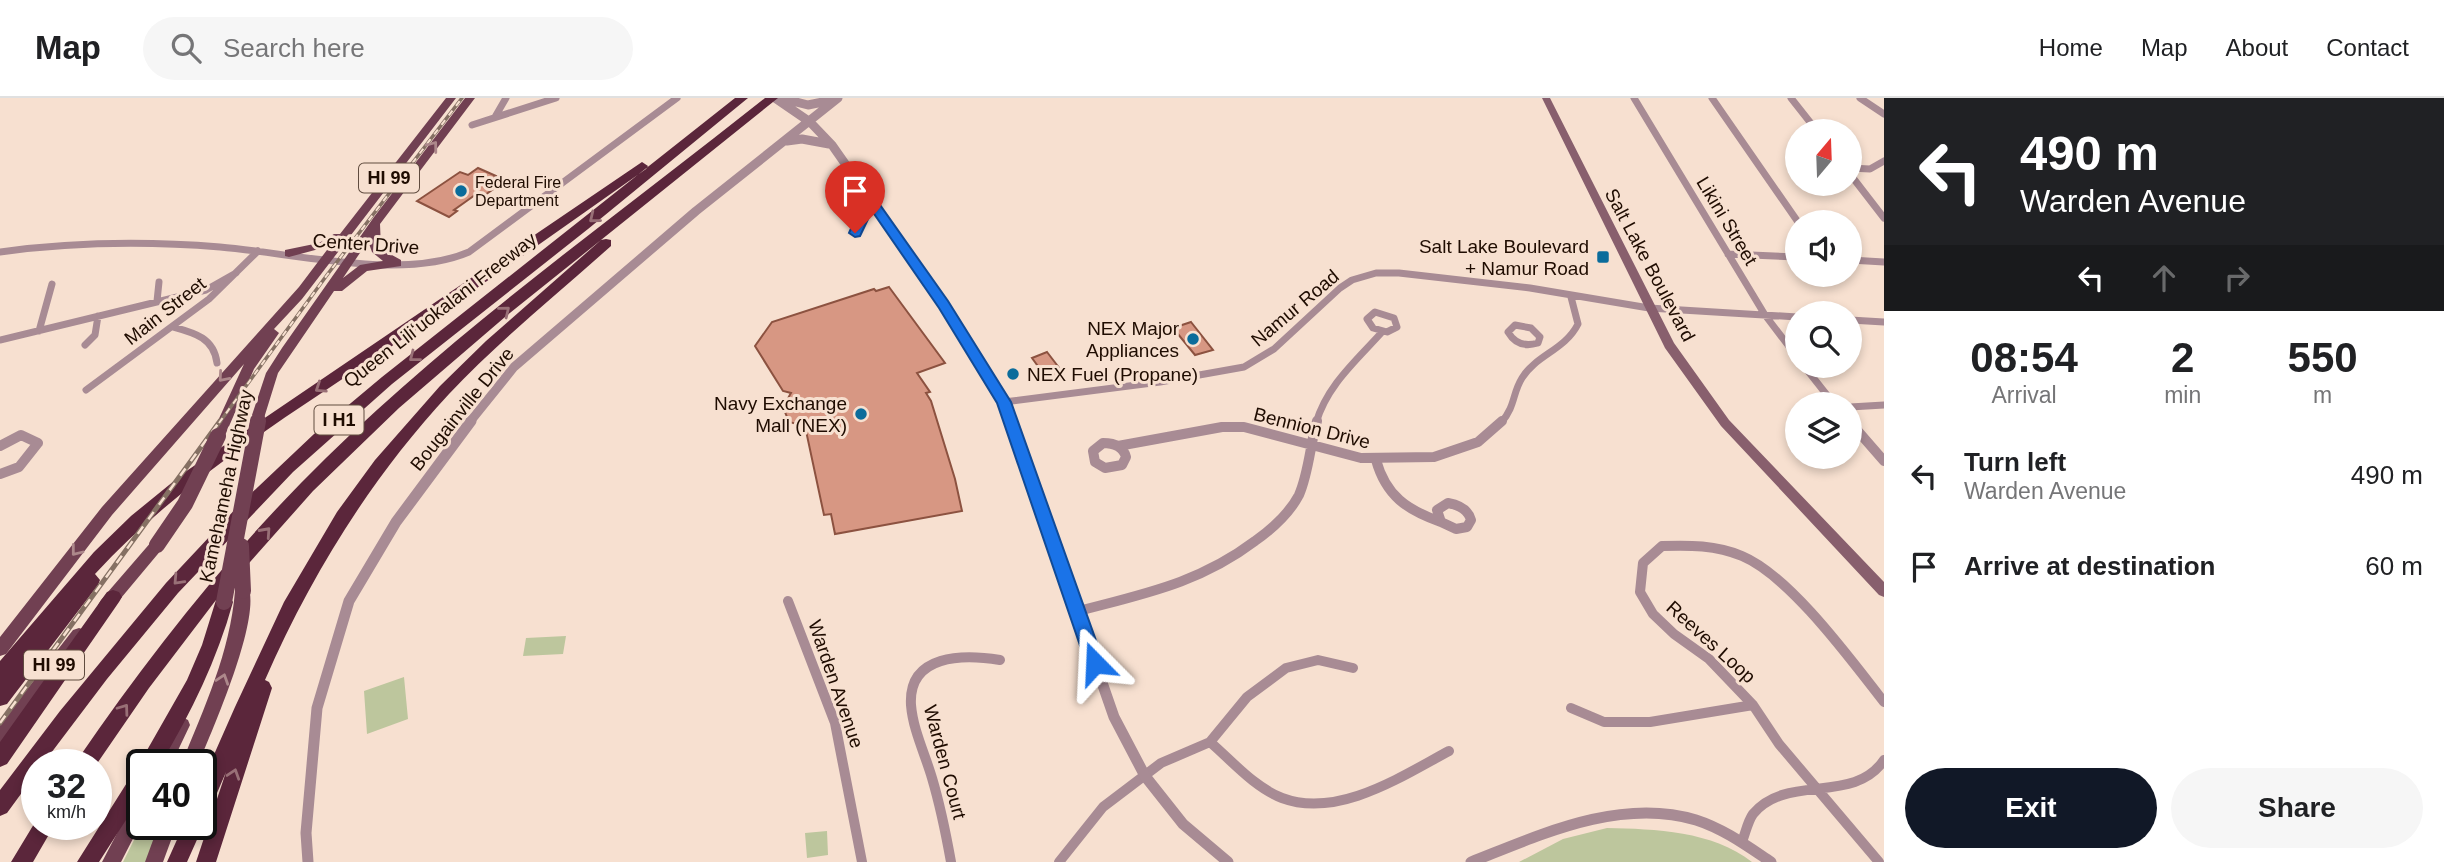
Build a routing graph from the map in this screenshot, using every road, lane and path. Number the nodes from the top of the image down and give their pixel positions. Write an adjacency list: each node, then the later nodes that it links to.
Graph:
1 (451, 98): 29 (main road, Kamehameha Highway / HI 99)
2 (470, 98): 30 (main road, Kamehameha Highway / HI 99, one-way to 2)
3 (506, 98): 17 (street)
4 (555, 98): 17 (street)
5 (677, 98): 41 (street, Center Drive)
6 (741, 98): 79 (highway, one-way to 79); 108 (highway, Queen Liliʻuokalani Freeway / I H1, one-way to 108)
7 (775, 98): 14 (street); 15 (highway, I H1)
8 (838, 98): 14 (street); 19 (street, Bougainville Drive)
9 (1546, 98): 50 (main road, Salt Lake Boulevard)
10 (1634, 98): 35 (street, Likini Street)
11 (1712, 98): 27 (street)
12 (1791, 98): 18 (street)
13 (1860, 98): 16 (street)
14 (790, 104): 19 (street)
15 (758, 110): 72 (highway); 97 (highway, I H1, one-way to 15)
16 (1884, 114)
17 (495, 117): 20 (street)
18 (1808, 119)
19 (810, 122): 21 (street, Bougainville Drive); 22 (street)
20 (472, 125)
21 (784, 142): 22 (street); 120 (street, Bougainville Drive)
22 (832, 145): 25 (street)
23 (1884, 162): 24 (street)
24 (1862, 169)
25 (864, 190): 31 (street); 68 (street)
26 (1862, 190): 28 (street)
27 (1790, 210)
28 (1884, 218)
29 (357, 219): 34 (main road); 37 (main road, Kamehameha Highway / HI 99)
30 (378, 219): 38 (main road, Kamehameha Highway / HI 99); 41 (main road)
31 (855, 233)
32 (0, 251): 33 (street, Center Drive)
33 (258, 251): 34 (street, Center Drive); 42 (street, Main Street)
34 (289, 253): 37 (street, Center Drive); 43 (main road)
35 (1728, 254): 36 (street); 51 (street, Likini Street)
36 (1785, 256)
37 (326, 258): 38 (street, Center Drive); 43 (main road, Kamehameha Highway / HI 99)
38 (349, 260): 41 (street, Center Drive); 49 (main road, Kamehameha Highway / HI 99)
39 (1862, 261): 40 (street)
40 (1884, 262)
41 (397, 263): 49 (main road)
42 (236, 274): 48 (street); 56 (street, Main Street)
43 (312, 277): 46 (main road, Kamehameha Highway / HI 99)
44 (159, 282): 48 (street)
45 (52, 284): 57 (street)
46 (302, 290): 83 (main road, Kamehameha Highway / HI 99, bridge); 87 (main road, one-way to 87)
47 (1571, 297): 50 (street, Namur Road); 63 (street, Bennion Drive); 68 (street, Namur Road)
48 (157, 301): 52 (street)
49 (316, 308): 81 (main road, Kamehameha Highway / HI 99, bridge)
50 (1649, 308): 51 (street, Namur Road); 82 (main road, Salt Lake Boulevard)
51 (1765, 315): 53 (street, Namur Road); 60 (street, Likini Street)
52 (98, 316): 57 (street); 62 (street)
53 (1785, 316)
54 (1862, 321): 55 (street)
55 (1884, 322)
56 (173, 327): 64 (street); 66 (street, Main Street)
57 (38, 331): 59 (street)
58 (1382, 332): 73 (street)
59 (0, 340)
60 (1785, 341)
61 (1538, 343): 63 (street)
62 (85, 345)
63 (1553, 352): 76 (street, Bennion Drive)
64 (217, 363)
65 (1813, 378): 67 (street)
66 (86, 390)
67 (1825, 392)
68 (1004, 402): 85 (street)
69 (1884, 405): 70 (street)
70 (1862, 406)
71 (1862, 436): 77 (street)
72 (402, 440): 104 (highway); 119 (highway, one-way to 72)
73 (1310, 445): 75 (street, Bennion Drive); 76 (street, Bennion Drive); 85 (street)
74 (0, 446): 78 (street)
75 (1118, 446)
76 (1376, 460): 80 (street)
77 (1884, 461)
78 (0, 474)
79 (184, 481): 90 (highway); 91 (highway)
80 (1441, 522)
81 (240, 523): 86 (main road, Kamehameha Highway / HI 99, bridge); 100 (main road, one-way to 81, bridge)
82 (1884, 591)
83 (113, 597): 95 (main road, Kamehameha Highway / HI 99); 102 (highway)
84 (788, 601): 121 (street, Warden Avenue)
85 (1075, 612): 105 (street)
86 (222, 616): 98 (highway); 99 (main road, Kamehameha Highway / HI 99)
87 (0, 649)
88 (1000, 660): 122 (street, Warden Court)
89 (1353, 668): 96 (street)
90 (0, 675)
91 (0, 698)
92 (1884, 702): 93 (street, Reeves Loop)
93 (1753, 705): 94 (street); 106 (street, Reeves Loop)
94 (1571, 708)
95 (0, 737)
96 (1210, 742): 101 (street); 105 (street)
97 (97, 749)
98 (158, 749)
99 (170, 749)
100 (195, 749)
101 (1449, 751)
102 (0, 758)
103 (1884, 760): 106 (street)
104 (217, 771)
105 (1145, 776): 123 (street); 124 (street)
106 (1815, 787): 110 (street); 127 (street, Reeves Loop)
107 (126, 802): 115 (highway)
108 (0, 806)
109 (126, 833): 116 (main road)
110 (1742, 839): 125 (street); 126 (street)
111 (35, 840): 114 (highway)
112 (162, 840): 117 (main road)
113 (187, 840): 118 (highway)
114 (21, 862)
115 (87, 862)
116 (111, 862)
117 (154, 862)
118 (177, 862)
119 (206, 862)
120 (309, 862)
121 (862, 862)
122 (951, 862)
123 (1059, 862)
124 (1228, 862)
125 (1471, 862)
126 (1771, 862)
127 (1879, 862)

